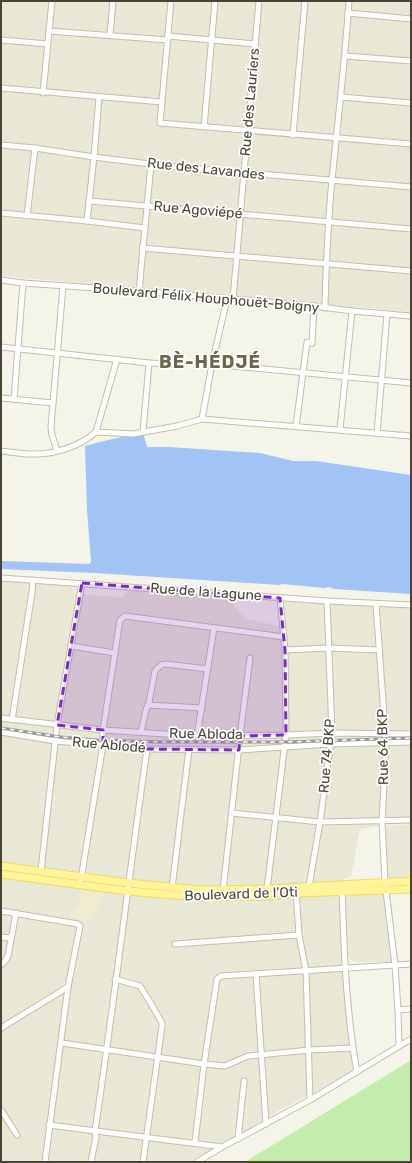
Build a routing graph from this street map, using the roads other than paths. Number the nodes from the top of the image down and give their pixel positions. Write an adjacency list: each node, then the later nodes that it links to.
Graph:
1 (52, 1): 10 (street)
2 (113, 1): 11 (street)
3 (171, 1): 12 (street)
4 (215, 1): 14 (street)
5 (259, 1): 16 (street, Rue des Lauriers)
6 (305, 1): 27 (street)
7 (349, 1): 8 (street)
8 (348, 13): 9 (street); 17 (street)
9 (411, 19)
10 (50, 31): 11 (street); 15 (street)
11 (110, 35): 12 (street)
12 (168, 38): 14 (street); 23 (street)
13 (1, 40): 15 (street)
14 (212, 40): 16 (street); 25 (street)
15 (48, 44): 20 (street)
16 (255, 44): 26 (street, Rue des Lauriers)
17 (345, 56): 18 (street); 21 (street)
18 (411, 61)
19 (1, 88): 20 (street)
20 (43, 92): 22 (street)
21 (341, 96): 24 (street); 28 (street)
22 (98, 98): 23 (street); 32 (street)
23 (162, 102): 25 (street)
24 (411, 103)
25 (204, 127): 26 (street)
26 (247, 132): 27 (street); 34 (street, Rue des Lauriers)
27 (293, 135): 28 (street)
28 (337, 138): 29 (street); 35 (street)
29 (411, 144)
30 (1, 145): 31 (street, Rue des Lavandes)
31 (35, 148): 32 (street, Rue des Lavandes); 41 (street)
32 (94, 157): 33 (street, Rue des Lavandes); 37 (street)
33 (150, 164): 34 (street, Rue des Lavandes); 38 (street)
34 (243, 173): 35 (street, Rue des Lavandes); 40 (street, Rue des Lauriers)
35 (332, 181): 36 (street, Rue des Lavandes); 43 (street)
36 (411, 188)
37 (89, 202): 38 (street, Rue Agoviépé); 42 (street)
38 (146, 206): 40 (street, Rue Agoviépé); 44 (street)
39 (1, 213): 41 (street)
40 (239, 214): 43 (street, Rue Agoviépé); 47 (street, Rue des Lauriers)
41 (27, 216): 42 (street)
42 (87, 221): 44 (street)
43 (330, 222): 45 (street, Rue Agoviépé); 48 (street)
44 (145, 228): 46 (street)
45 (411, 229)
46 (142, 248): 47 (street); 53 (street)
47 (236, 257): 48 (street); 54 (street, Rue des Lauriers)
48 (326, 264): 49 (street); 56 (street)
49 (411, 271)
50 (1, 280): 51 (street, Boulevard Félix Houphouët-Boigny)
51 (23, 283): 52 (street, Boulevard Félix Houphouët-Boigny); 61 (street)
52 (63, 286): 53 (street, Boulevard Félix Houphouët-Boigny); 62 (street)
53 (139, 291): 54 (street, Boulevard Félix Houphouët-Boigny)
54 (230, 299): 55 (street, Boulevard Félix Houphouët-Boigny); 66 (street, Rue des Lauriers)
55 (314, 306): 56 (street, Boulevard Félix Houphouët-Boigny); 67 (street)
56 (325, 308): 57 (street, Boulevard Félix Houphouët-Boigny)
57 (352, 311): 58 (street, Boulevard Félix Houphouët-Boigny); 68 (street)
58 (386, 314): 59 (street, Boulevard Félix Houphouët-Boigny); 69 (street)
59 (411, 316)
60 (1, 347): 61 (street)
61 (18, 349): 62 (street); 72 (street)
62 (58, 353): 63 (street); 73 (street)
63 (117, 359): 64 (street); 77 (street)
64 (149, 363): 65 (street); 78 (street)
65 (172, 364)
66 (212, 364): 67 (street); 74 (street, Rue des Lauriers)
67 (303, 373): 68 (street); 75 (street)
68 (345, 377): 69 (street); 76 (street)
69 (381, 380): 70 (street); 79 (street)
70 (411, 383)
71 (1, 398): 72 (street)
72 (14, 399): 73 (street)
73 (53, 403): 82 (street)
74 (202, 419): 75 (street); 78 (street)
75 (296, 426): 76 (street)
76 (340, 429): 79 (street)
77 (96, 432): 78 (street); 82 (street)
78 (143, 432)
79 (376, 433): 80 (street)
80 (411, 436)
81 (1, 451): 82 (street)
82 (57, 451)
83 (1, 578): 84 (street, Rue de la Lagune)
84 (33, 580): 85 (street, Rue de la Lagune); 102 (street)
85 (82, 583): 86 (street, Rue de la Lagune); 92 (street)
86 (280, 598): 87 (street, Rue de la Lagune); 91 (street)
87 (327, 601): 88 (street, Rue de la Lagune); 93 (street, Rue 74 BKP)
88 (376, 604): 89 (street, Rue de la Lagune); 95 (street, Rue 64 BKP)
89 (411, 605)
90 (214, 628): 91 (street); 96 (street); 98 (street)
91 (284, 637): 94 (street)
92 (71, 646): 96 (street); 103 (street)
93 (329, 648): 94 (street); 95 (street); 107 (street, Rue 74 BKP)
94 (285, 650): 110 (street)
95 (379, 650): 108 (street, Rue 64 BKP)
96 (115, 652): 104 (street)
97 (250, 658): 112 (street)
98 (208, 669): 99 (street); 100 (street)
99 (148, 705): 100 (street); 106 (street)
100 (202, 708): 111 (street)
101 (1, 718): 102 (street, Rue Abloda)
102 (12, 720): 103 (street, Rue Abloda)
103 (57, 725): 104 (street, Rue Abloda); 113 (street)
104 (103, 730): 106 (street, Rue Abloda); 117 (street)
105 (1, 732): 113 (street, Rue Ablodé)
106 (141, 732): 111 (street, Rue Abloda)
107 (332, 733): 108 (street, Rue Abloda); 110 (street, Rue Abloda); 116 (street, Rue 74 BKP)
108 (385, 733): 109 (street, Rue Abloda); 115 (street, Rue 64 BKP)
109 (411, 734)
110 (286, 735): 112 (street, Rue Abloda); 118 (street)
111 (197, 736): 112 (street, Rue Abloda)
112 (240, 736): 121 (street)
113 (55, 740): 117 (street, Rue Ablodé); 128 (street)
114 (411, 742): 115 (street, Rue Ablodé)
115 (386, 743): 116 (street, Rue Ablodé); 126 (street, Rue 64 BKP)
116 (331, 744): 118 (street, Rue Ablodé); 125 (street, Rue 74 BKP)
117 (103, 745): 119 (street, Rue Ablodé); 130 (street)
118 (286, 747): 121 (street, Rue Ablodé); 123 (street)
119 (147, 748): 120 (street, Rue Ablodé); 132 (street)
120 (190, 749): 121 (street, Rue Ablodé); 135 (street)
121 (239, 750): 122 (street)
122 (231, 813): 123 (street); 139 (street)
123 (276, 818): 125 (street); 137 (street)
124 (411, 820): 126 (street)
125 (320, 822): 126 (street); 133 (street, Rue 74 BKP)
126 (382, 822): 134 (street, Rue 64 BKP)
127 (1, 866): 128 (main road, Boulevard de l'Oti)
128 (40, 871): 130 (main road, Boulevard de l'Oti)
129 (1, 874): 130 (main road, Boulevard de l'Oti)
130 (81, 880): 132 (main road, Boulevard de l'Oti); 141 (main road, Boulevard de l'Oti)
131 (411, 881): 134 (main road, Boulevard de l'Oti)
132 (128, 883): 135 (main road, Boulevard de l'Oti); 141 (street)
133 (309, 886): 136 (main road, Boulevard de l'Oti); 140 (main road, Boulevard de l'Oti)
134 (386, 886): 136 (main road, Boulevard de l'Oti); 138 (main road, Boulevard de l'Oti); 151 (street, Rue 64 BKP)
135 (172, 888): 142 (main road, Boulevard de l'Oti)
136 (342, 888): 140 (main road, Boulevard de l'Oti); 152 (street)
137 (267, 889): 139 (main road, Boulevard de l'Oti); 140 (main road, Boulevard de l'Oti)
138 (411, 889)
139 (223, 890): 142 (main road, Boulevard de l'Oti)
140 (296, 890): 142 (main road, Boulevard de l'Oti); 145 (street)
141 (127, 891): 142 (main road, Boulevard de l'Oti); 155 (street)
142 (200, 894)
143 (1, 911): 144 (street)
144 (16, 913): 147 (street); 156 (street)
145 (299, 935): 148 (street); 153 (street)
146 (1, 937): 147 (street)
147 (11, 938): 150 (street)
148 (175, 944)
149 (411, 964): 151 (street)
150 (1, 965)
151 (395, 965): 152 (street); 158 (street, Rue 64 BKP)
152 (346, 969): 153 (street); 163 (street)
153 (306, 971): 154 (street); 165 (street)
154 (256, 974): 166 (street); 168 (street)
155 (115, 979): 164 (street); 167 (street)
156 (68, 987): 159 (street); 161 (street)
157 (411, 1009): 158 (street)
158 (398, 1010): 162 (street, Rue 64 BKP)
159 (1, 1028)
160 (411, 1038): 162 (street)
161 (62, 1044): 164 (street); 174 (street)
162 (399, 1045): 169 (street)
163 (352, 1048): 165 (street); 169 (street)
164 (107, 1050): 167 (street); 175 (street)
165 (309, 1050): 166 (street); 171 (street)
166 (260, 1055): 168 (street); 173 (street)
167 (157, 1057): 168 (street); 177 (street)
168 (204, 1064): 179 (street)
169 (357, 1072): 171 (street)
170 (244, 1081): 178 (street)
171 (310, 1100): 173 (street)
172 (1, 1110): 176 (street)
173 (266, 1124): 178 (street)
174 (49, 1125): 175 (street); 181 (street)
175 (95, 1131): 177 (street); 182 (street)
176 (17, 1135)
177 (146, 1138): 179 (street); 183 (street)
178 (238, 1139): 180 (street)
179 (195, 1143): 180 (street)
180 (222, 1147): 184 (street)
181 (45, 1162)
182 (90, 1162)
183 (143, 1162)
184 (198, 1162)

